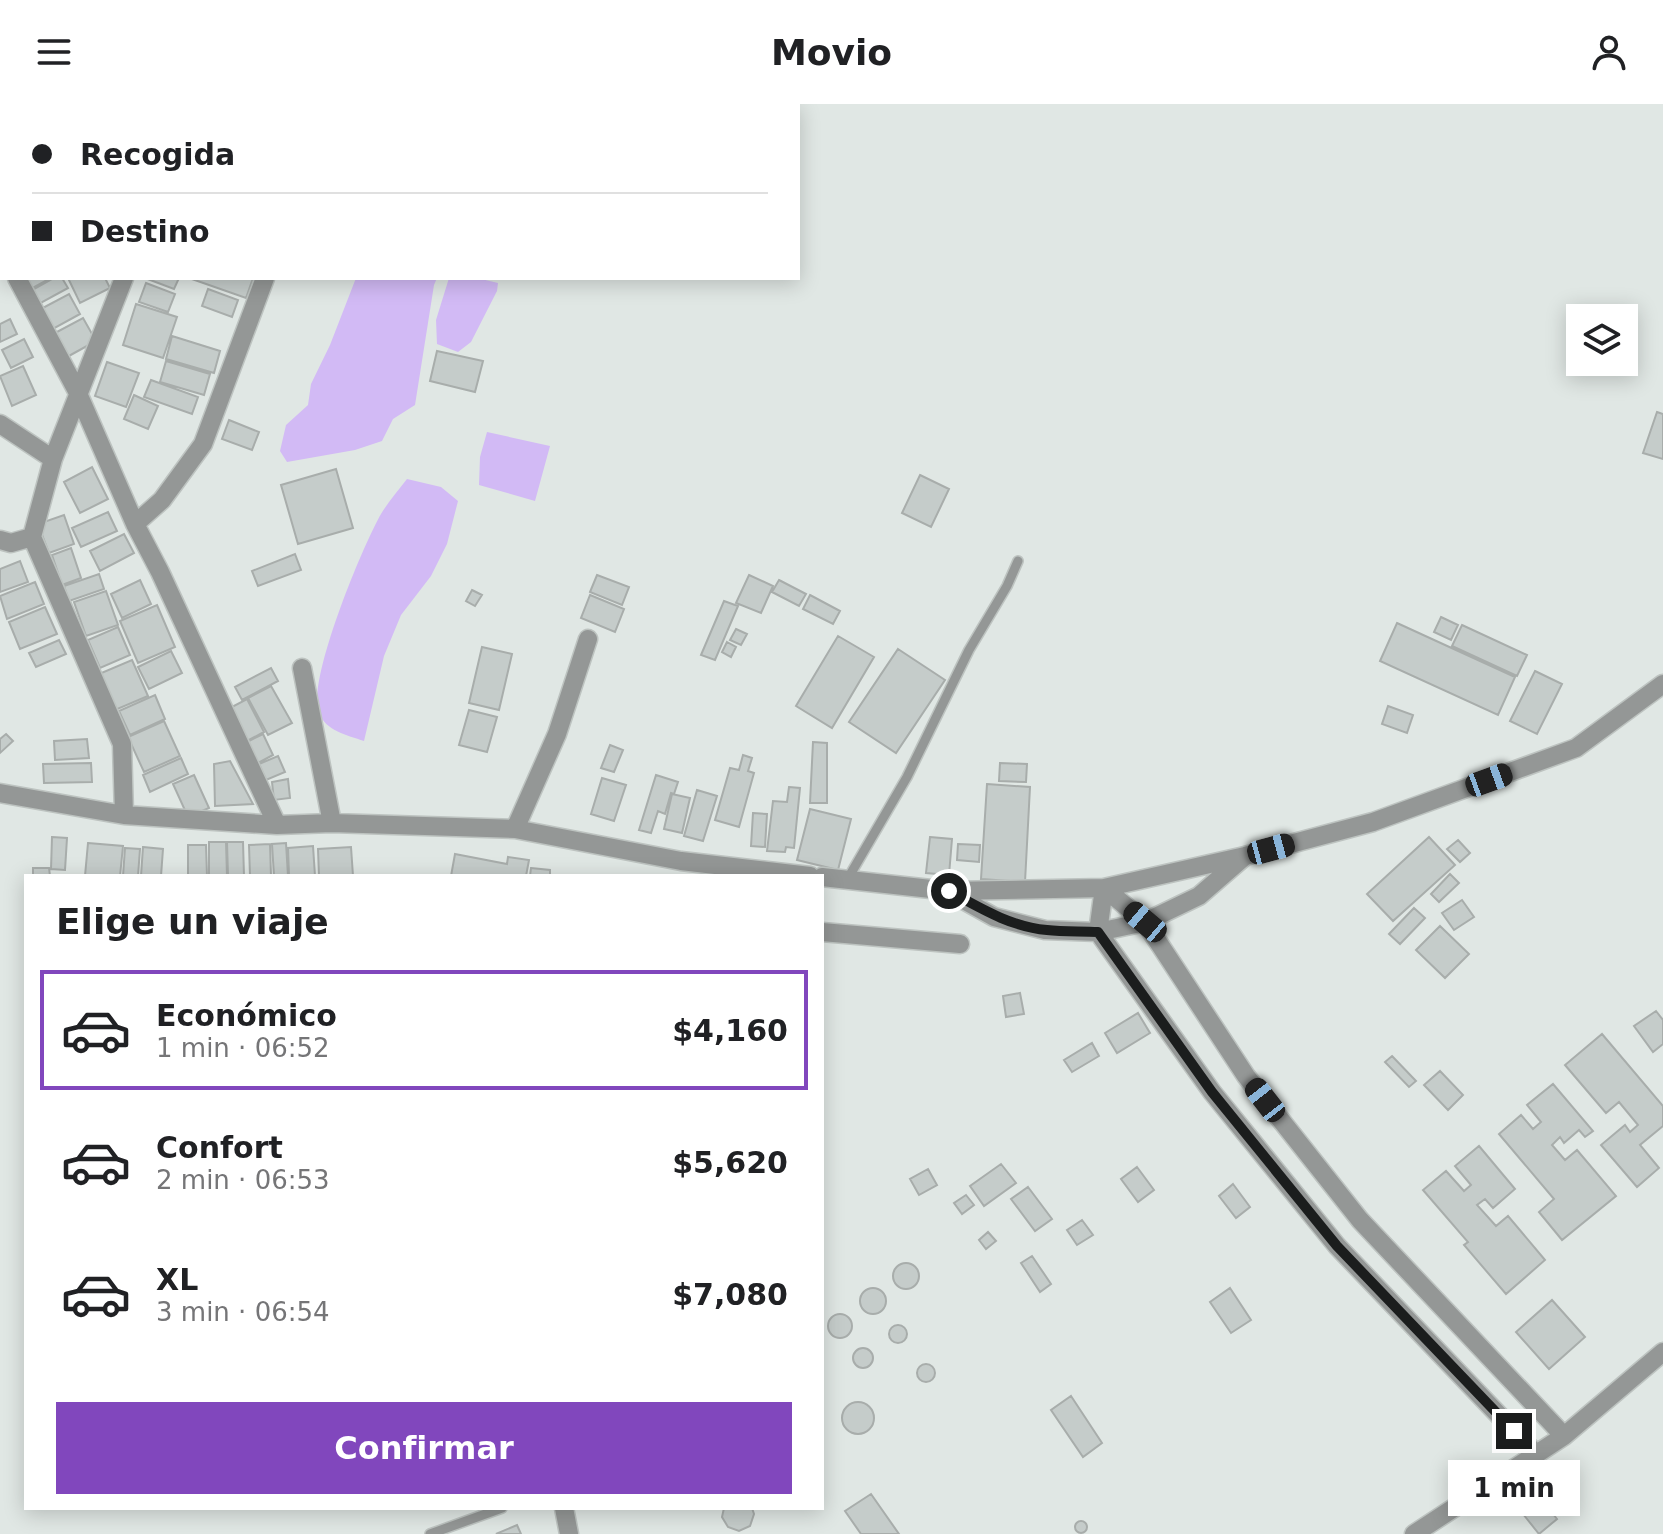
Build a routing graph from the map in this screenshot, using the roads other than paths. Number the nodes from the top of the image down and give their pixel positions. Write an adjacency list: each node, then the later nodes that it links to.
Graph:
1 (18, 280): 4 (street)
2 (123, 280): 4 (street)
3 (264, 280): 7 (street)
4 (77, 391): 6 (street); 7 (street)
5 (0, 424): 6 (street)
6 (53, 459): 8 (street)
7 (135, 524): 17 (street)
8 (32, 537): 9 (street); 15 (street)
9 (0, 540)
10 (1018, 561): 23 (lane)
11 (588, 639): 18 (street)
12 (302, 668): 16 (street)
13 (1663, 684): 19 (street)
14 (0, 793): 15 (street)
15 (124, 815): 17 (street)
16 (332, 823): 17 (street); 18 (street)
17 (277, 825)
18 (515, 829): 20 (street)
19 (1245, 856): 24 (street); 26 (street)
20 (678, 869): 21 (street)
21 (772, 874)
22 (824, 877): 23 (street)
23 (847, 880): 25 (street)
24 (1104, 888): 25 (street); 26 (street); 28 (street)
25 (949, 891): 28 (street)
26 (1145, 922): 28 (street); 30 (street)
27 (824, 932): 29 (street)
28 (1098, 932): 31 (street)
29 (960, 944)
30 (1360, 1220): 31 (street); 33 (street)
31 (1337, 1246): 34 (street)
32 (1663, 1352): 33 (street)
33 (1564, 1436): 34 (street)
34 (1536, 1454): 39 (street)
35 (496, 1510): 37 (lane)
36 (564, 1510): 38 (street)
37 (430, 1534)
38 (569, 1534)
39 (1414, 1534)

